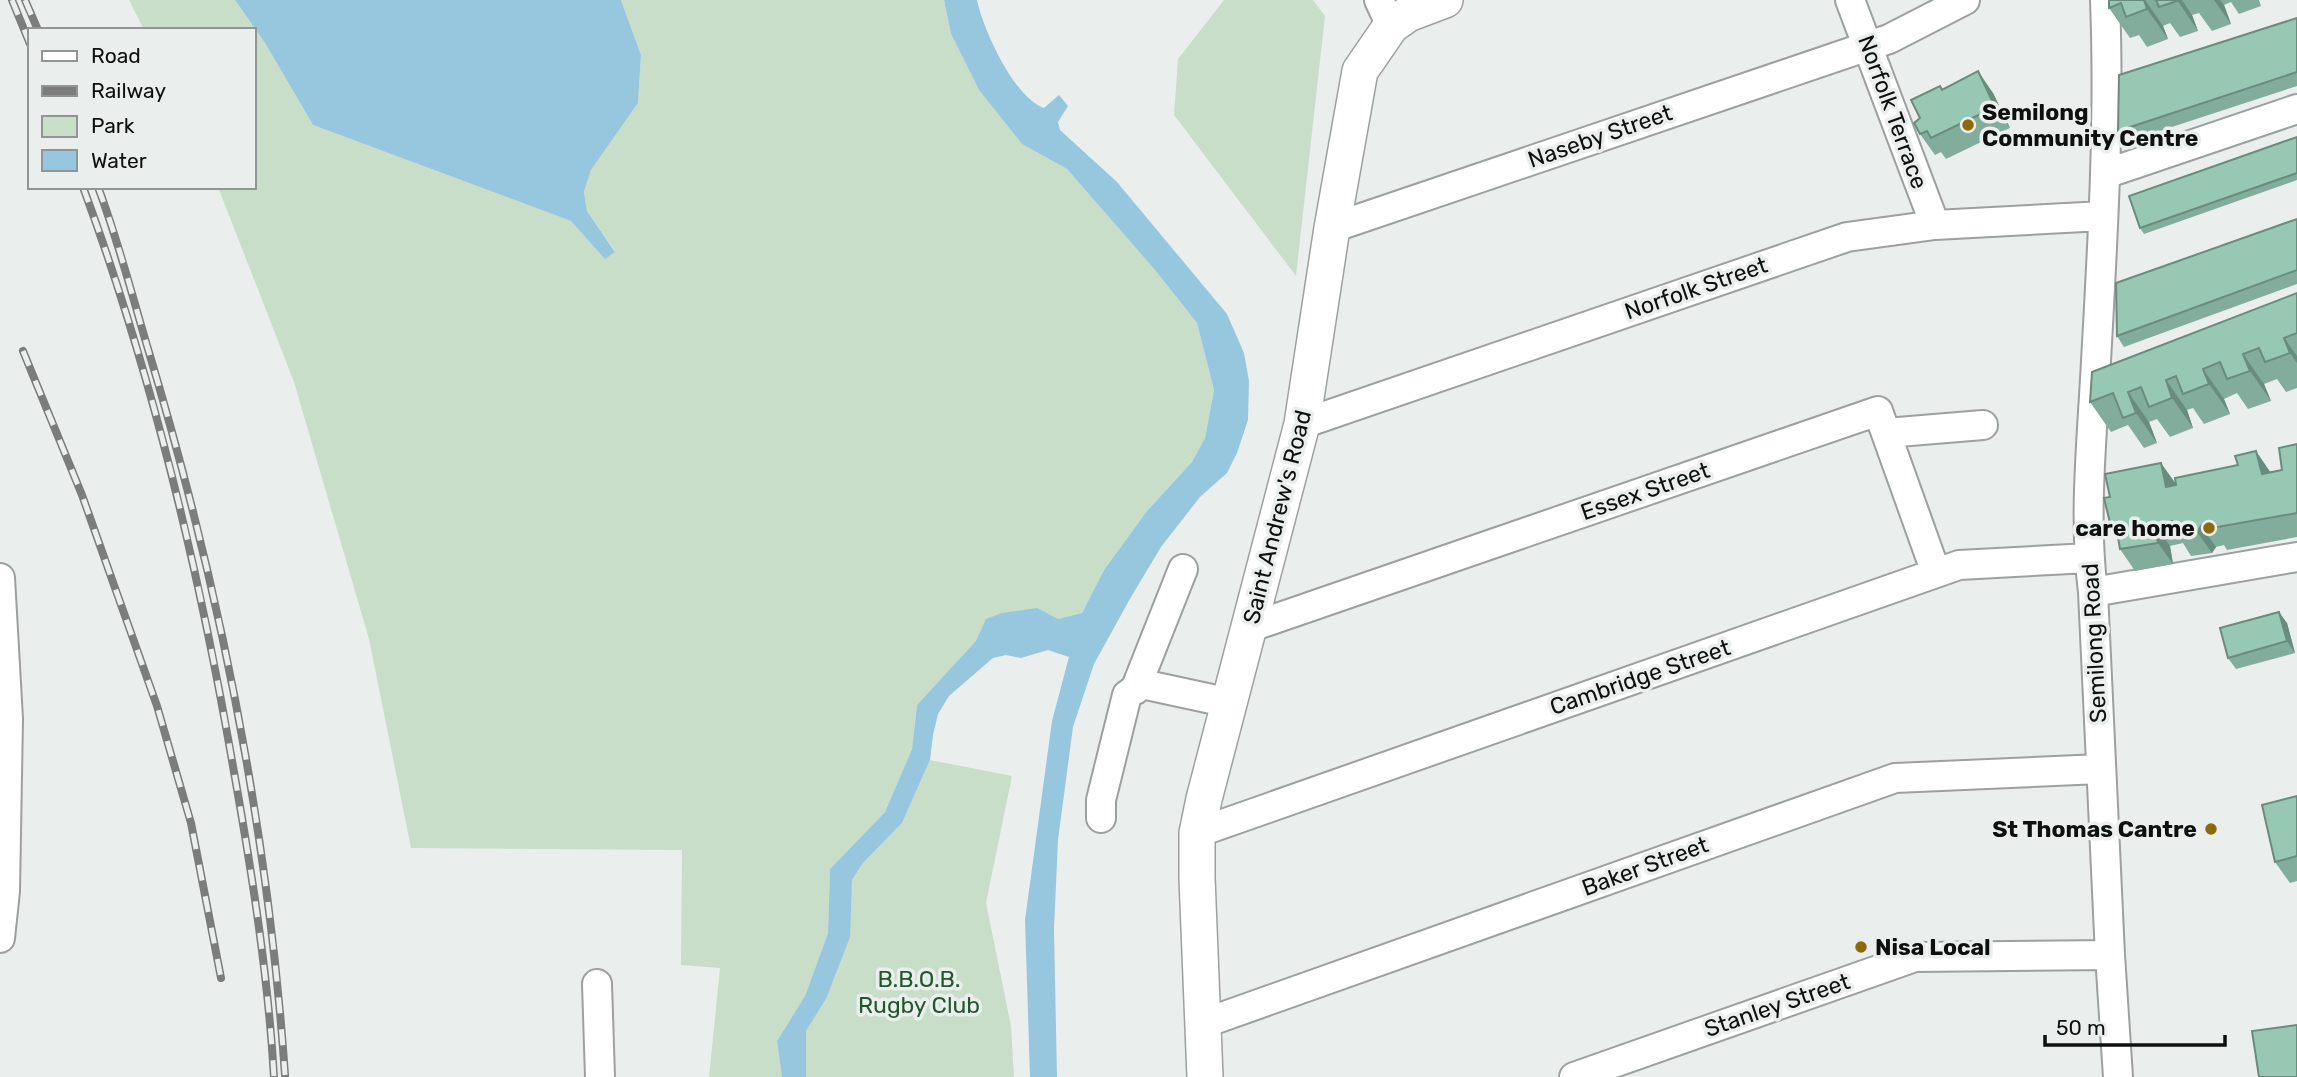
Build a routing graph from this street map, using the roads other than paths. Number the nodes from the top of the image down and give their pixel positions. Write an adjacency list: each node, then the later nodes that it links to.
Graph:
1 (1445, 0): 5 (main road, Saint Andrew's Road)
2 (1850, 0): 6 (street, Norfolk Terrace)
3 (1965, 0): 6 (street, Naseby Street)
4 (2105, 0): 8 (street, Semilong Road)
5 (1385, 13): 11 (main road, Saint Andrew's Road)
6 (1868, 44): 10 (street, Norfolk Terrace); 11 (street, Naseby Street)
7 (2297, 109): 8 (street)
8 (2105, 174): 9 (street, Semilong Road)
9 (2103, 216): 10 (street, Norfolk Street); 15 (street, Semilong Road)
10 (1935, 225): 12 (street, Norfolk Street)
11 (1332, 228): 12 (main road, Saint Andrew's Road)
12 (1302, 424): 21 (main road, Saint Andrew's Road)
13 (1983, 425): 14 (street)
14 (1886, 433): 18 (street, Essex Street); 21 (street, Essex Street)
15 (2089, 558): 18 (street, Cambridge Street); 20 (street, Semilong Road)
16 (2297, 558): 20 (street)
17 (1183, 569): 22 (street)
18 (1936, 573): 26 (street, Cambridge Street)
19 (0, 578): 27 (street)
20 (2093, 592): 24 (street, Semilong Road)
21 (1251, 626): 23 (main road, Saint Andrew's Road)
22 (1135, 690): 23 (street); 25 (street)
23 (1230, 703): 26 (main road, Saint Andrew's Road)
24 (2101, 769): 28 (street, Semilong Road); 30 (street, Baker Street)
25 (1101, 818)
26 (1197, 833): 30 (main road, Saint Andrew's Road)
27 (0, 938)
28 (2110, 955): 33 (street, Stanley Street); 34 (street, Semilong Road)
29 (597, 985): 31 (street)
30 (1202, 1024): 32 (main road, Saint Andrew's Road)
31 (600, 1077)
32 (1205, 1077)
33 (1574, 1077)
34 (2118, 1077)

